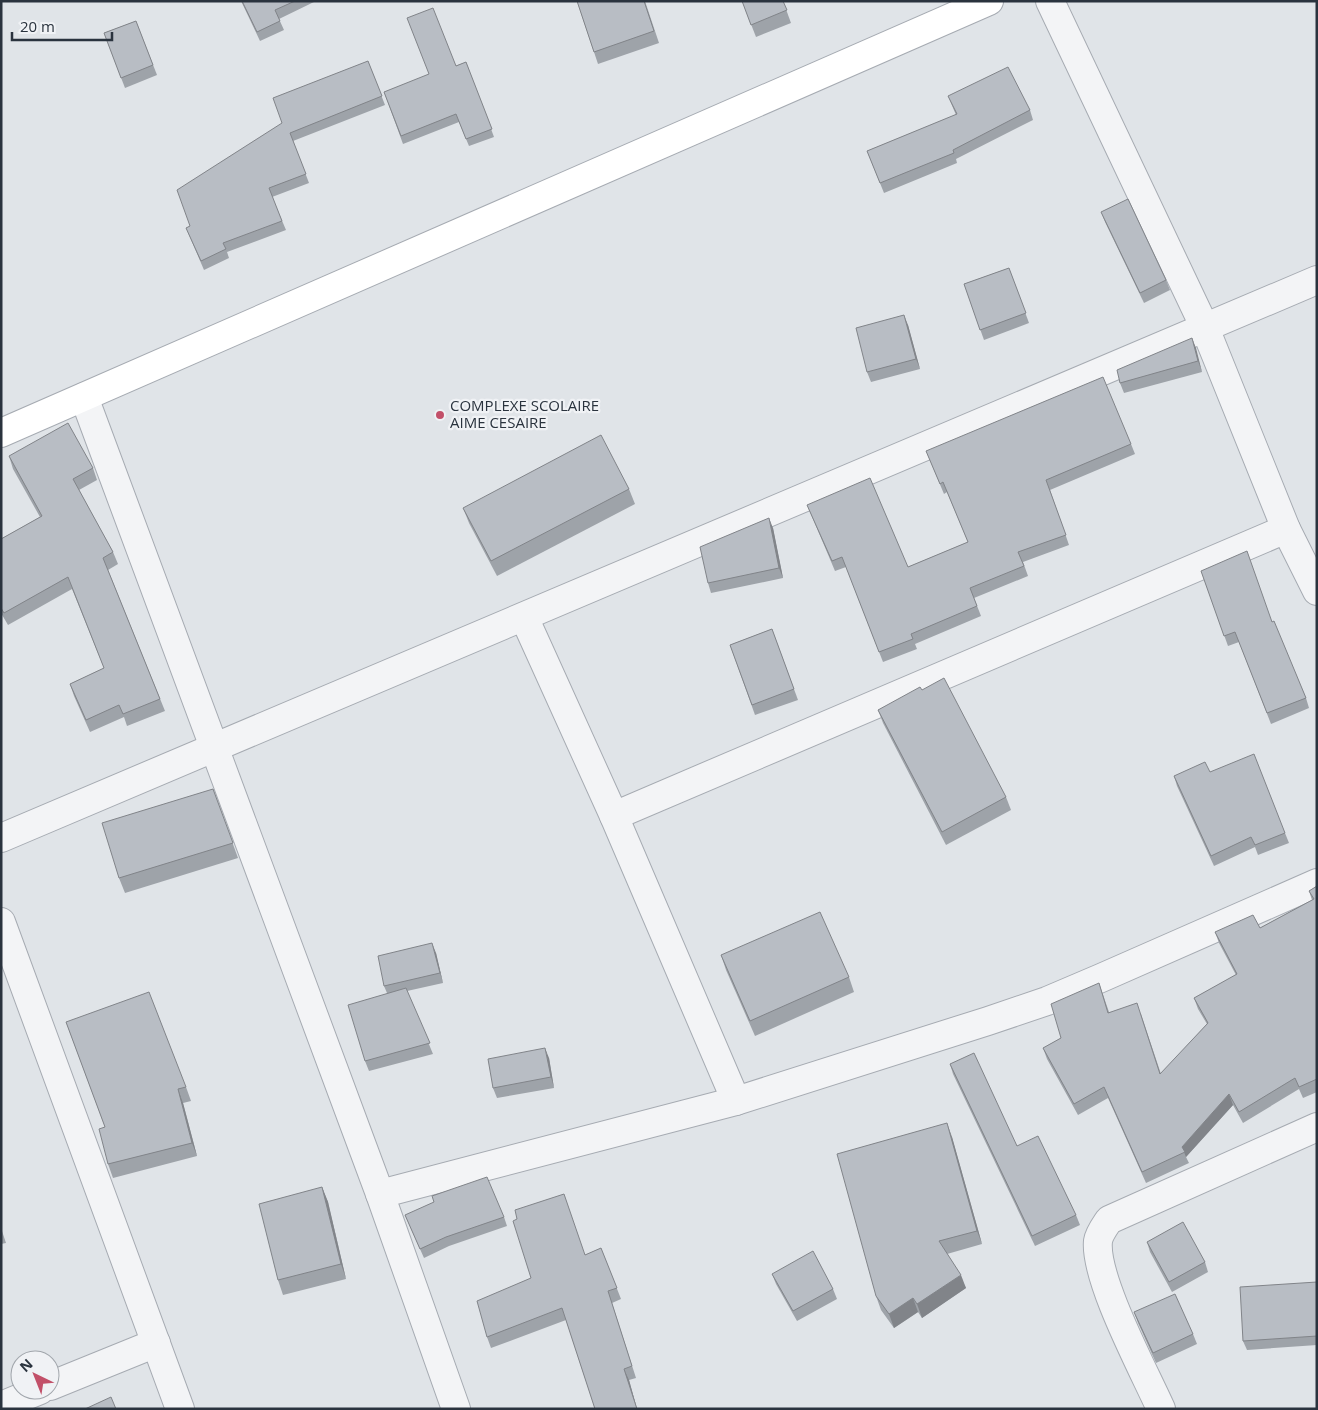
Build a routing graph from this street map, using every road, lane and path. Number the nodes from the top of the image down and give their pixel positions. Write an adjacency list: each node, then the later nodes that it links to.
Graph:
1 (990, 1): 5 (main road)
2 (1050, 1): 4 (street)
3 (1317, 280): 4 (street)
4 (1205, 328): 7 (street); 9 (street)
5 (84, 397): 6 (main road); 10 (street)
6 (1, 433)
7 (1286, 529): 8 (street); 11 (street)
8 (1317, 591)
9 (524, 617): 10 (street); 11 (street)
10 (215, 748): 12 (street); 17 (street)
11 (614, 816): 15 (street)
12 (1, 838)
13 (1317, 883): 15 (street)
14 (1, 922): 18 (street)
15 (736, 1100): 17 (street)
16 (1317, 1127): 24 (street)
17 (380, 1194): 23 (street)
18 (156, 1343): 19 (street); 22 (street)
19 (60, 1382)
20 (16, 1400): 21 (street)
21 (1, 1406)
22 (180, 1409)
23 (456, 1409)
24 (1161, 1409)

